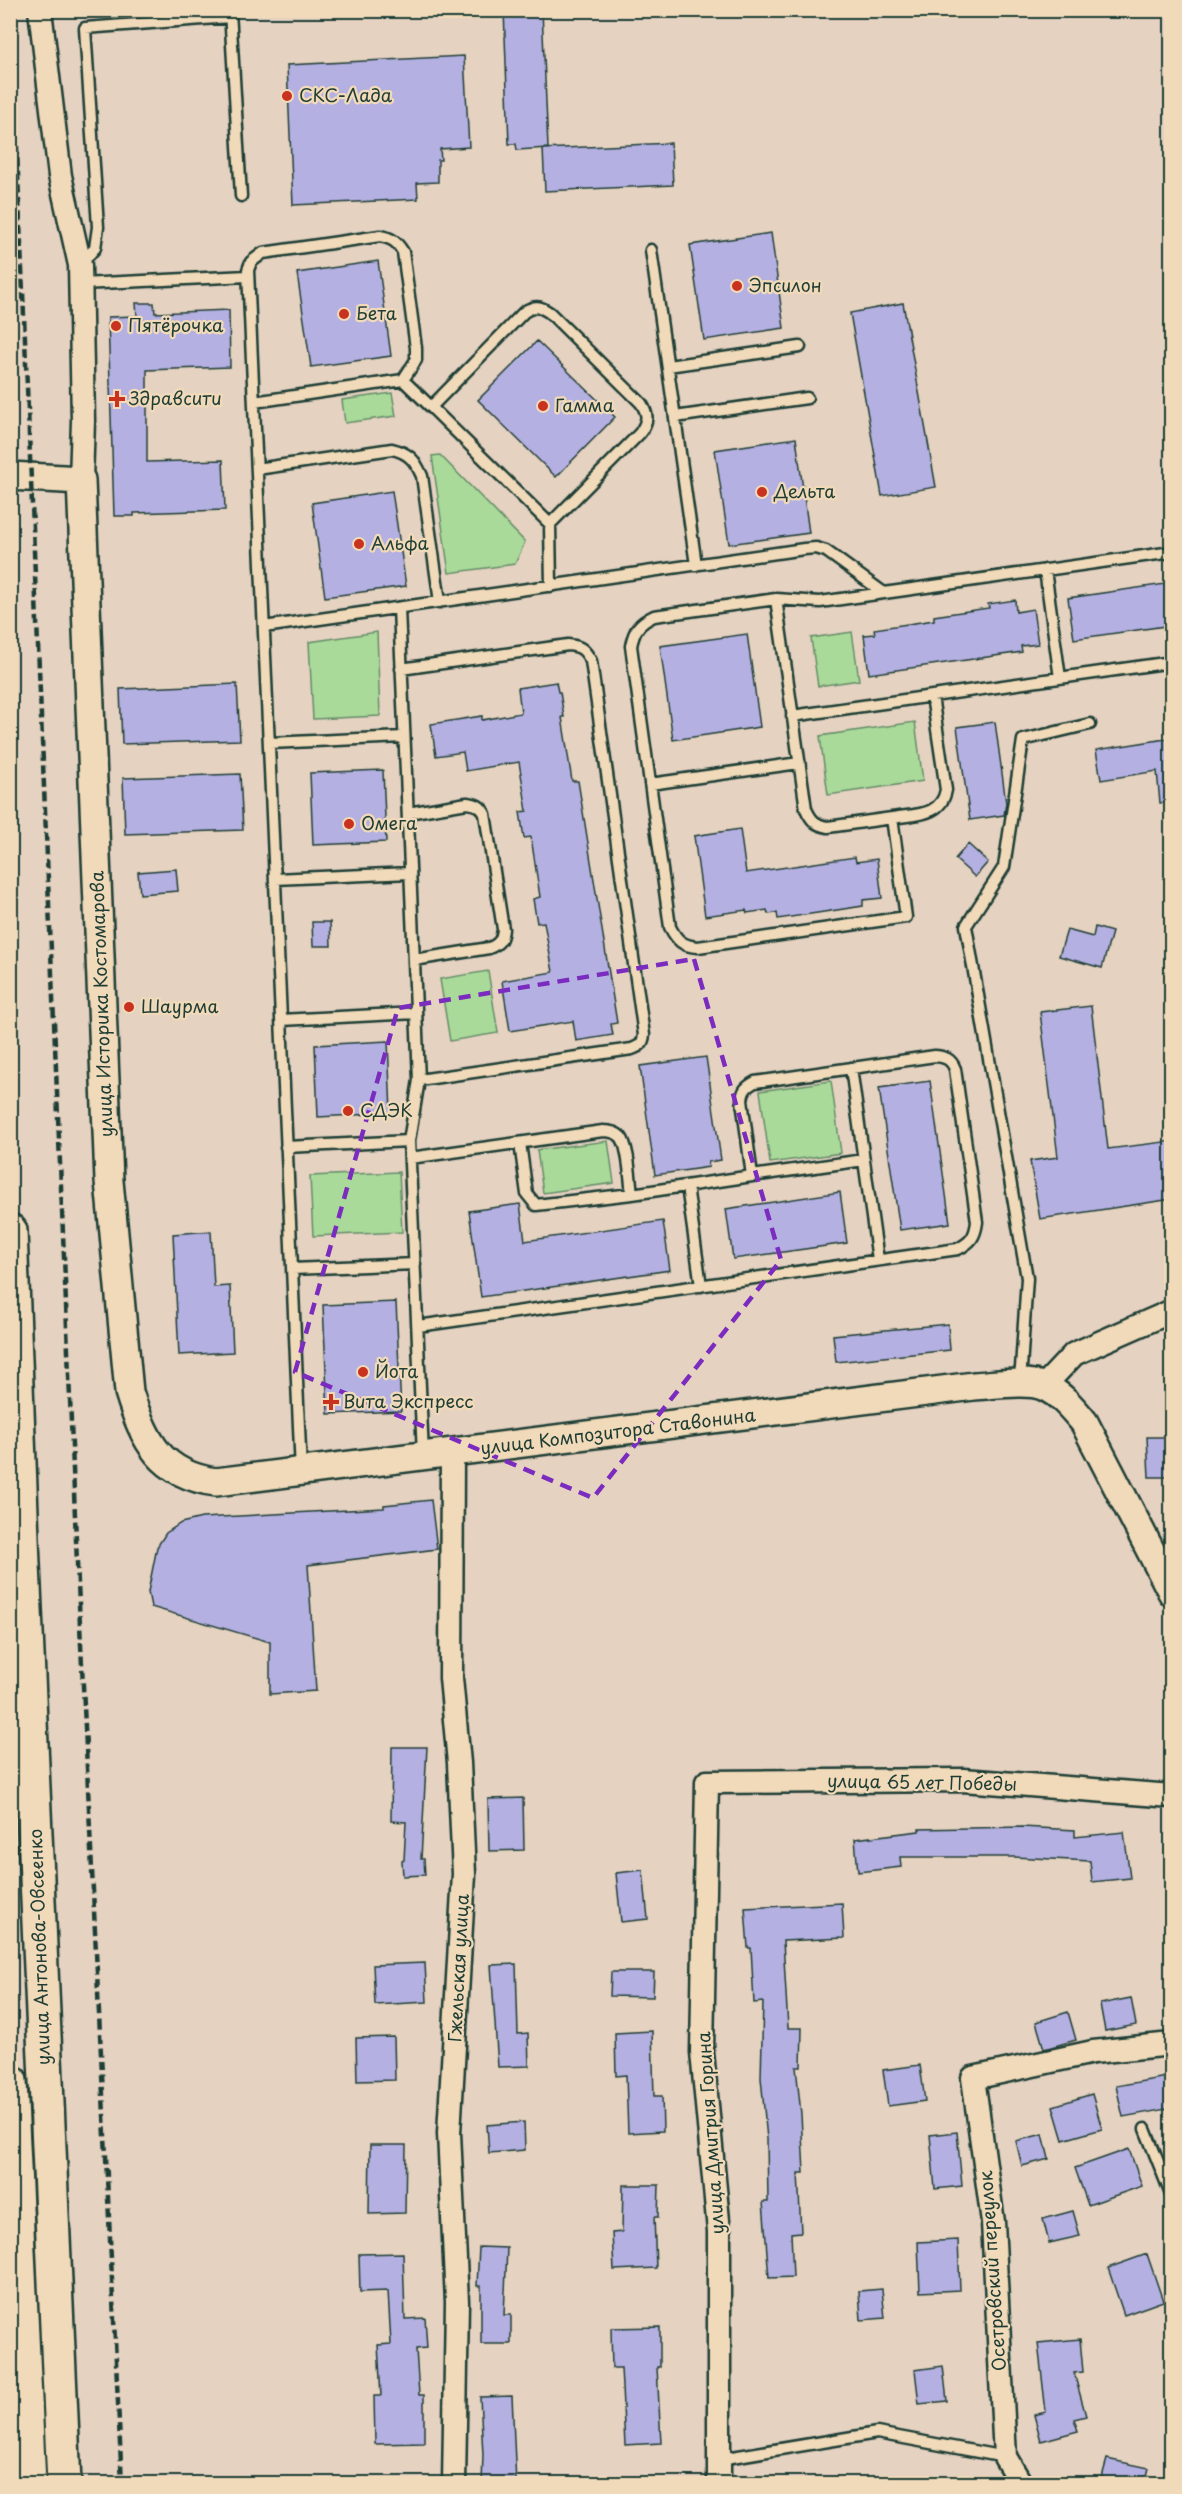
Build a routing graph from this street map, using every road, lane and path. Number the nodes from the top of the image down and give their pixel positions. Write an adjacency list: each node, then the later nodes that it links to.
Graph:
1 (40, 10): 5 (street, улица Историка Костомарова)
2 (230, 14): 3 (lane); 5 (lane)
3 (241, 196)
4 (651, 250): 8 (lane)
5 (80, 275): 6 (lane); 16 (street, улица Историка Костомарова)
6 (248, 276): 9 (lane); 11 (lane)
7 (800, 347): 8 (lane)
8 (668, 366): 13 (lane)
9 (403, 381): 11 (lane); 12 (lane)
10 (807, 398): 13 (lane)
11 (254, 402): 14 (lane)
12 (431, 407): 17 (lane); 17 (lane)
13 (675, 417): 19 (lane)
14 (257, 469): 24 (lane); 26 (lane)
15 (10, 476): 16 (street)
16 (81, 480): 65 (street, улица Историка Костомарова)
17 (550, 524): 21 (lane)
18 (1172, 552): 20 (lane)
19 (696, 565): 21 (lane); 22 (lane)
20 (1045, 570): 22 (lane); 29 (lane)
21 (551, 586): 24 (lane)
22 (884, 593): 23 (lane)
23 (776, 599): 31 (lane); 36 (lane)
24 (440, 602): 25 (lane)
25 (399, 608): 26 (lane); 28 (lane)
26 (264, 627): 34 (lane)
27 (1172, 662): 29 (lane)
28 (401, 669): 33 (lane); 45 (lane)
29 (1060, 678): 30 (lane)
30 (932, 696): 31 (lane); 38 (lane)
31 (792, 716): 35 (lane)
32 (1090, 723): 61 (lane)
33 (404, 736): 34 (lane); 37 (lane)
34 (269, 743): 40 (lane)
35 (799, 763): 36 (lane); 38 (lane)
36 (650, 784): 38 (lane)
37 (408, 813): 39 (lane); 41 (lane)
38 (892, 818)
39 (410, 873): 40 (lane); 41 (lane)
40 (275, 879): 43 (lane)
41 (414, 960): 42 (lane)
42 (416, 1014): 43 (lane); 45 (lane)
43 (281, 1020): 48 (lane)
44 (851, 1068): 50 (lane); 51 (lane); 55 (lane)
45 (419, 1080): 46 (lane)
46 (409, 1141): 48 (lane); 49 (lane)
47 (520, 1143): 49 (lane); 53 (lane); 53 (lane)
48 (286, 1147): 57 (lane)
49 (410, 1158): 56 (lane)
50 (864, 1160): 51 (lane); 55 (lane)
51 (752, 1176): 52 (lane)
52 (687, 1186): 53 (lane); 58 (lane)
53 (632, 1194)
54 (10, 1231): 73 (highway, улица Антонова-Овсеенко)
55 (878, 1260): 58 (lane)
56 (415, 1264): 57 (lane); 60 (lane)
57 (292, 1269): 64 (lane)
58 (701, 1286): 60 (lane)
59 (1172, 1311): 61 (street)
60 (417, 1326): 63 (lane)
61 (1032, 1385): 62 (street, улица Композитора Ставонина); 66 (street)
62 (452, 1453): 63 (street, улица Композитора Ставонина); 80 (street, Гжельская улица)
63 (423, 1457): 64 (street, улица Композитора Ставонина)
64 (301, 1472): 65 (street, улица Композитора Ставонина)
65 (216, 1482)
66 (1172, 1593)
67 (707, 1782): 68 (street, улица 65 лет Победы); 77 (street, улица Дмитрия Горина)
68 (1172, 1796)
69 (1172, 2044): 76 (street, Осетровский переулок)
70 (10, 2081): 74 (highway)
71 (1145, 2129): 72 (lane)
72 (1172, 2197)
73 (51, 2210): 74 (highway); 79 (highway, улица Антонова-Овсеенко)
74 (16, 2215): 75 (highway)
75 (17, 2376): 78 (highway)
76 (1005, 2457): 77 (lane); 82 (street, Осетровский переулок)
77 (720, 2459): 81 (street, улица Дмитрия Горина)
78 (29, 2484)
79 (64, 2484)
80 (454, 2484)
81 (719, 2484)
82 (1021, 2484)

